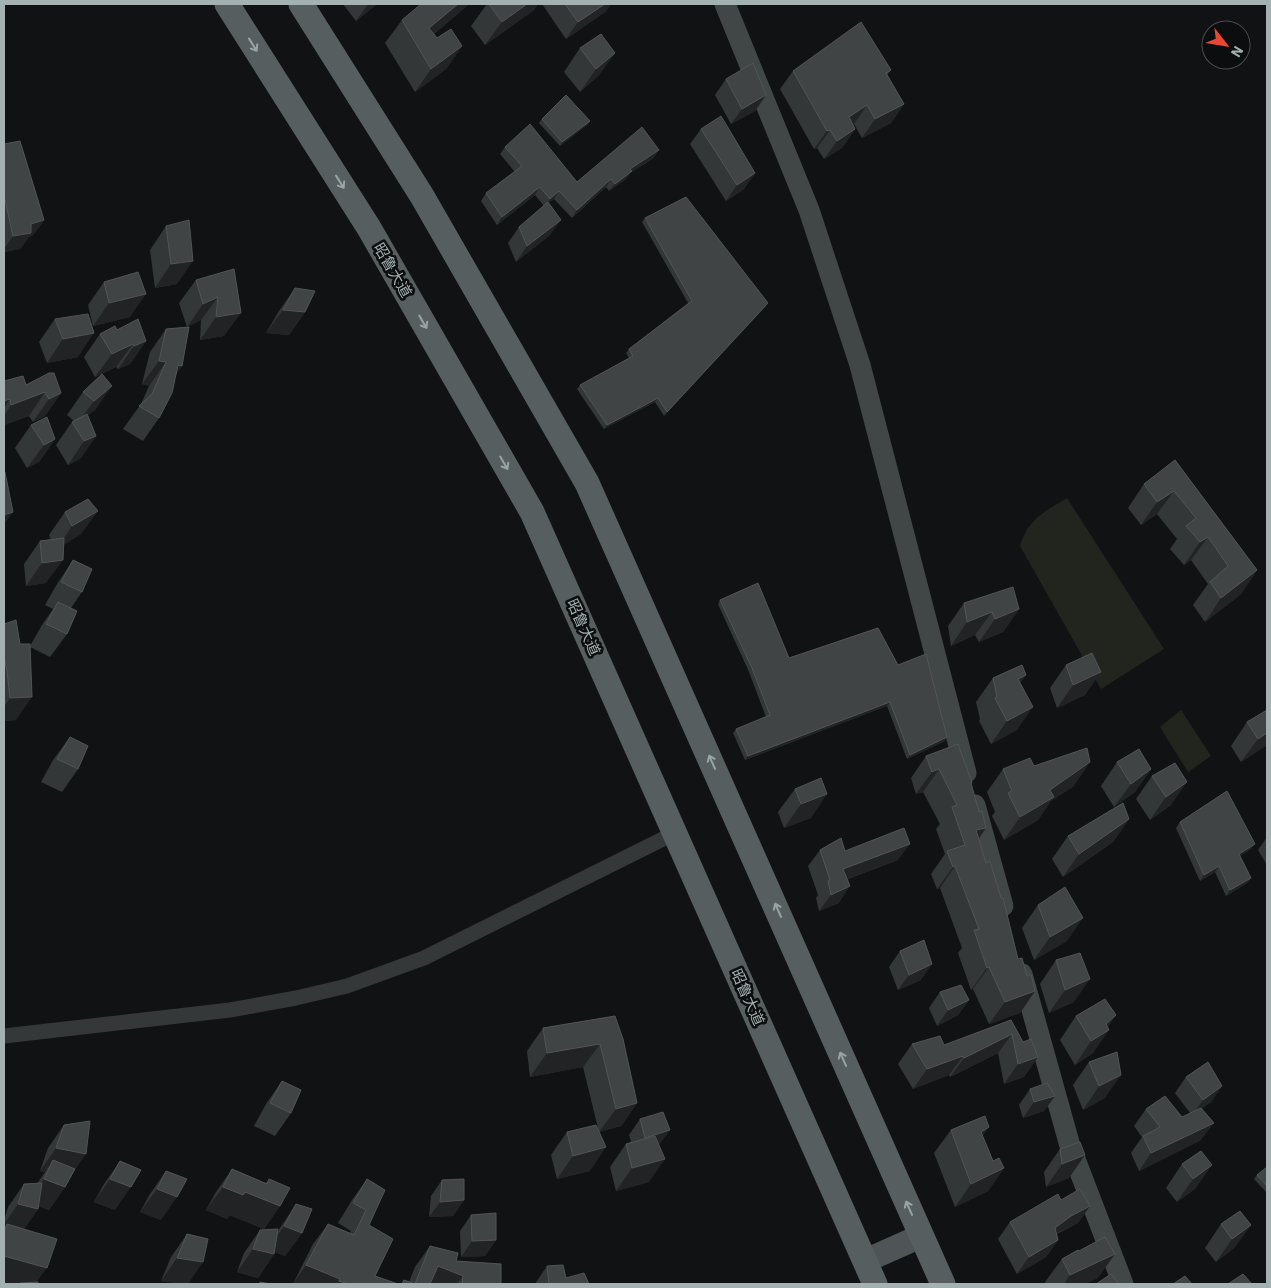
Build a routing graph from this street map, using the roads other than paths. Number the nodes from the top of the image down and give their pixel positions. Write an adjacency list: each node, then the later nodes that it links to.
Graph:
1 (227, 4): 4 (highway, 昭鲁大道, one-way to 4)
2 (301, 4): 8 (highway, one-way to 2)
3 (725, 4): 5 (main road)
4 (675, 834): 7 (street); 9 (highway, 昭鲁大道)
5 (1009, 929)
6 (1017, 957): 12 (main road)
7 (4, 1036)
8 (922, 1236): 9 (main road); 11 (highway)
9 (865, 1261): 10 (highway, 昭鲁大道)
10 (875, 1284)
11 (943, 1284)
12 (1123, 1284)

